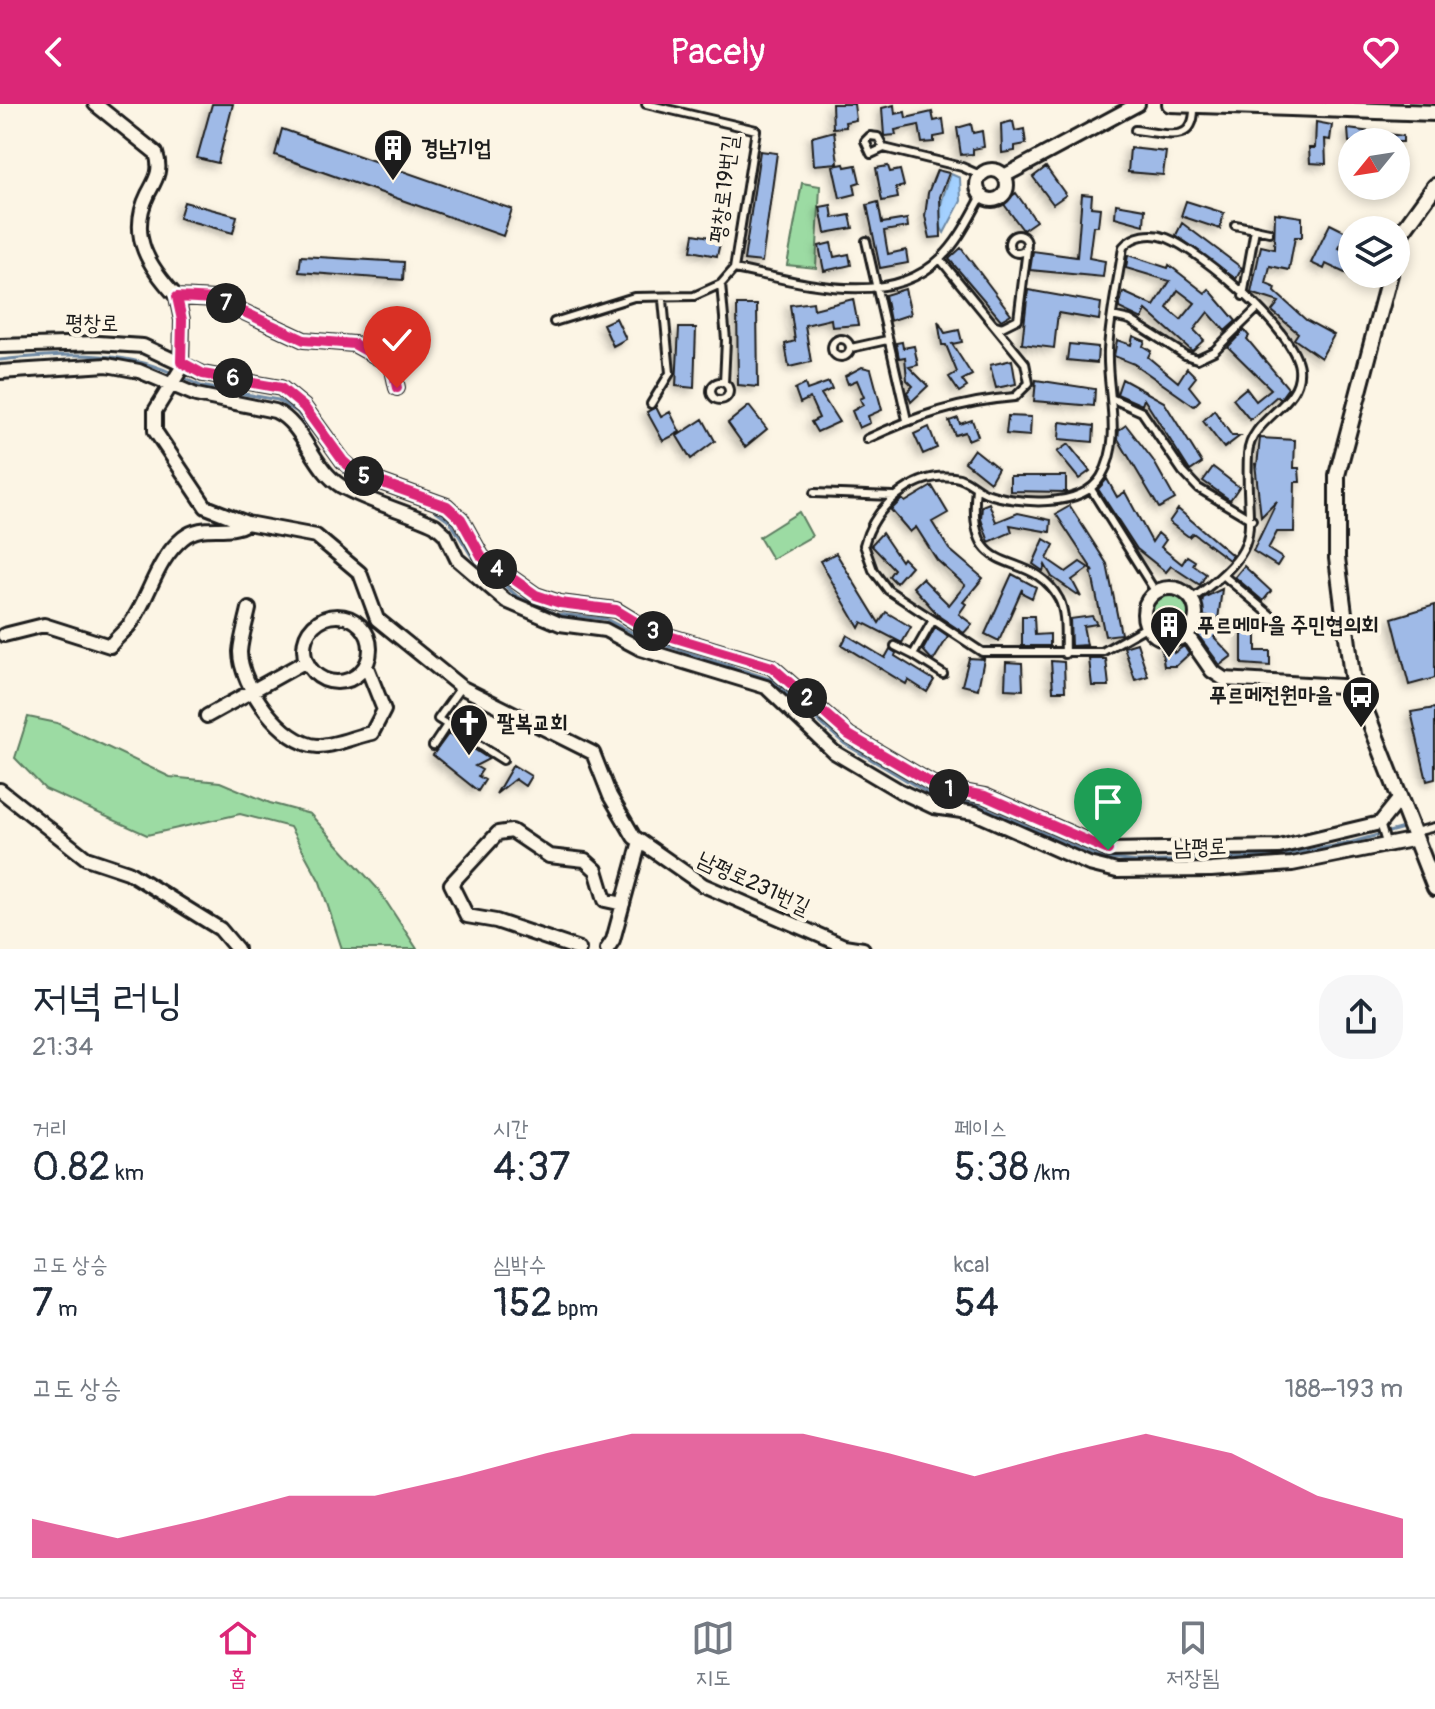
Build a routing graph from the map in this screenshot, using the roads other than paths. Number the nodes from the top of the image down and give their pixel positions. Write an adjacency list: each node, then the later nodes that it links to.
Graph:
1 (95, 104): 25 (street)
2 (646, 104): 20 (lane, 평창로19번길)
3 (1138, 104): 10 (street, 평창로19번길)
4 (1170, 104): 5 (street)
5 (1194, 107): 6 (street); 7 (lane)
6 (1435, 113)
7 (1135, 130)
8 (884, 148): 9 (lane)
9 (980, 175): 10 (street); 12 (street)
10 (1004, 176): 12 (street, 평창로19번길)
11 (1435, 186): 13 (street)
12 (982, 196): 19 (lane, 평창로19번길)
13 (1410, 221)
14 (1235, 225): 15 (lane)
15 (1255, 229): 16 (lane); 24 (lane)
16 (1269, 232)
17 (866, 241): 23 (lane)
18 (1027, 249): 30 (lane)
19 (940, 259): 23 (lane, 평창로19번길); 30 (lane)
20 (734, 269): 21 (lane, 평창로19번길); 23 (lane, 평창로19번길)
21 (721, 284): 26 (lane, 평창로19번길); 36 (lane)
22 (1386, 288): 67 (street)
23 (874, 289): 31 (lane)
24 (1243, 296): 27 (lane); 28 (lane)
25 (177, 297): 34 (street); 38 (street)
26 (663, 300): 29 (lane, 평창로19번길); 40 (lane)
27 (1257, 309): 28 (lane); 47 (lane)
28 (1112, 316): 39 (lane)
29 (554, 322)
30 (993, 325): 41 (lane)
31 (887, 340): 33 (lane); 41 (lane)
32 (0, 346): 34 (street, 평창로)
33 (851, 348)
34 (181, 365): 37 (street, 남평로231번길); 75 (street, 남평로)
35 (0, 372): 37 (street, 평창로)
36 (724, 383)
37 (171, 384): 48 (street, 남평로231번길); 79 (street, 남평로)
38 (397, 388)
39 (1113, 399): 44 (lane); 47 (lane)
40 (651, 404)
41 (907, 420): 42 (lane)
42 (867, 439)
43 (976, 488): 44 (lane); 46 (lane); 61 (lane)
44 (1091, 489): 50 (lane)
45 (814, 493): 46 (lane)
46 (893, 496): 53 (lane)
47 (1252, 520): 49 (lane)
48 (247, 523): 55 (street, 남평로231번길); 58 (street)
49 (1224, 576): 51 (lane); 54 (lane)
50 (1155, 591): 51 (street); 56 (street)
51 (1192, 599): 59 (street)
52 (249, 609): 68 (street)
53 (933, 620): 61 (lane); 62 (lane)
54 (1281, 624)
55 (385, 625): 57 (street); 66 (street, 남평로231번길)
56 (1146, 627): 59 (street); 61 (lane)
57 (366, 634): 63 (street); 64 (street)
58 (4, 635)
59 (1187, 635): 67 (street)
60 (895, 646): 62 (lane)
61 (1065, 654)
62 (913, 655): 65 (lane)
63 (306, 661): 64 (street); 68 (street)
64 (366, 665): 68 (street)
65 (943, 674)
66 (461, 687): 70 (lane); 78 (street, 남평로231번길)
67 (1357, 687): 74 (street)
68 (252, 692): 69 (street)
69 (207, 716)
70 (447, 725): 71 (lane); 72 (lane)
71 (433, 746)
72 (503, 760)
73 (0, 790): 82 (street)
74 (1400, 798): 75 (street); 77 (street)
75 (1381, 825): 79 (lane)
76 (1435, 827): 77 (lane)
77 (1414, 836): 79 (street, 남평로); 80 (street)
78 (640, 841): 81 (street); 85 (street, 남평로231번길)
79 (1386, 841)
80 (1435, 888)
81 (623, 904): 83 (street); 84 (street)
82 (237, 949)
83 (579, 949)
84 (607, 949)
85 (863, 949)

